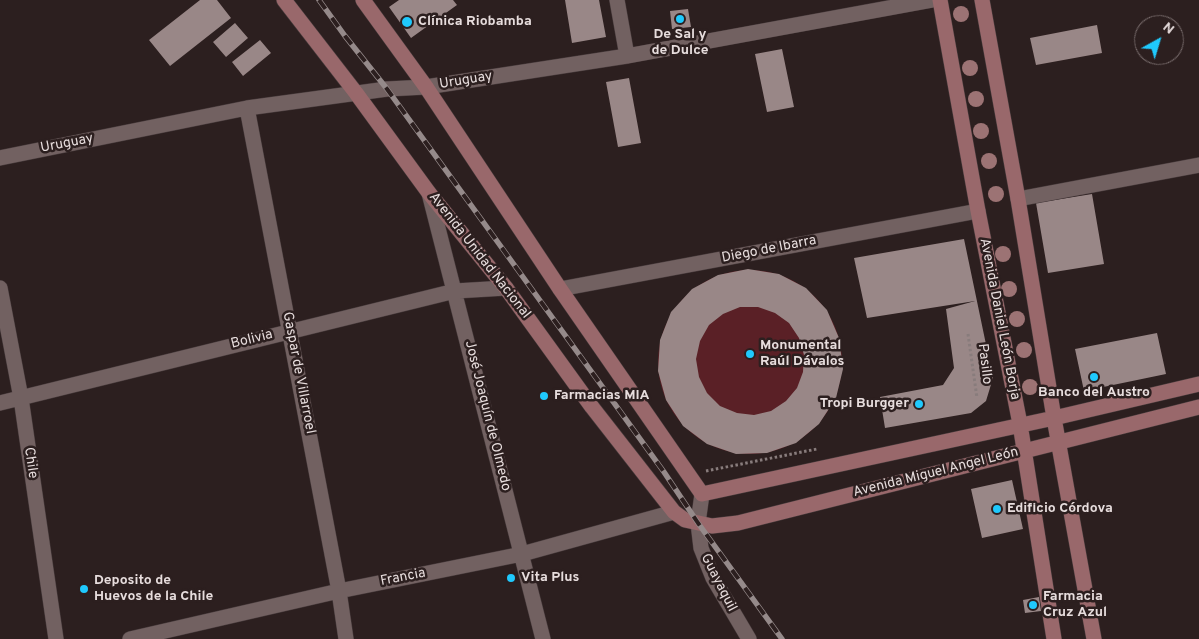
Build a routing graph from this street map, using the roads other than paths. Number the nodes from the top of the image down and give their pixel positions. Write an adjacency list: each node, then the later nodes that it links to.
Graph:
1 (284, 0): 9 (street, Avenida Unidad Nacional)
2 (363, 0): 8 (street)
3 (617, 0): 7 (street)
4 (932, 0): 7 (street, Uruguay)
5 (940, 0): 15 (street, Avenida Daniel León Borja)
6 (982, 0): 14 (street)
7 (627, 56): 8 (street, Uruguay)
8 (426, 87): 9 (street, Uruguay); 18 (street)
9 (356, 93): 10 (street, Uruguay); 13 (street, Avenida Unidad Nacional)
10 (247, 108): 11 (street, Uruguay); 20 (street, Gaspar de Villarroel)
11 (0, 158)
12 (1199, 165): 14 (street)
13 (429, 193): 17 (street, Avenida Unidad Nacional); 19 (street, José Joaquín de Olmedo)
14 (1018, 198): 25 (street)
15 (978, 210): 18 (street, Diego de Ibarra); 26 (street, Avenida Daniel León Borja)
16 (0, 288): 22 (street, Chile)
17 (506, 288): 19 (street, Bolivia); 30 (street, Avenida Unidad Nacional)
18 (560, 289): 29 (street)
19 (455, 291): 20 (street, Bolivia); 32 (street, José Joaquín de Olmedo)
20 (290, 331): 22 (street, Bolivia); 33 (street, Gaspar de Villarroel)
21 (1199, 384): 25 (street, Avenida Miguel Angel León)
22 (20, 398): 23 (street, Bolivia); 34 (street, Chile)
23 (0, 403)
24 (1199, 407): 27 (street, Avenida Miguel Angel León)
25 (1054, 418): 26 (street, Avenida Miguel Angel León); 27 (street)
26 (1020, 424): 28 (street, Avenida Daniel León Borja); 29 (street, Avenida Miguel Angel León)
27 (1059, 442): 28 (street, Avenida Miguel Angel León); 40 (street)
28 (1024, 451): 31 (street, Avenida Miguel Angel León); 39 (street, Avenida Daniel León Borja)
29 (702, 494): 31 (street)
30 (674, 512): 31 (street, Avenida Miguel Angel León); 32 (street, Francia)
31 (698, 523): 38 (street, Guayaquil)
32 (522, 554): 33 (street, Francia); 37 (street, José Joaquín de Olmedo)
33 (339, 591): 35 (street, Francia); 36 (street, Gaspar de Villarroel)
34 (56, 639)
35 (130, 639)
36 (346, 639)
37 (543, 639)
38 (748, 639)
39 (1054, 639)
40 (1094, 639)

